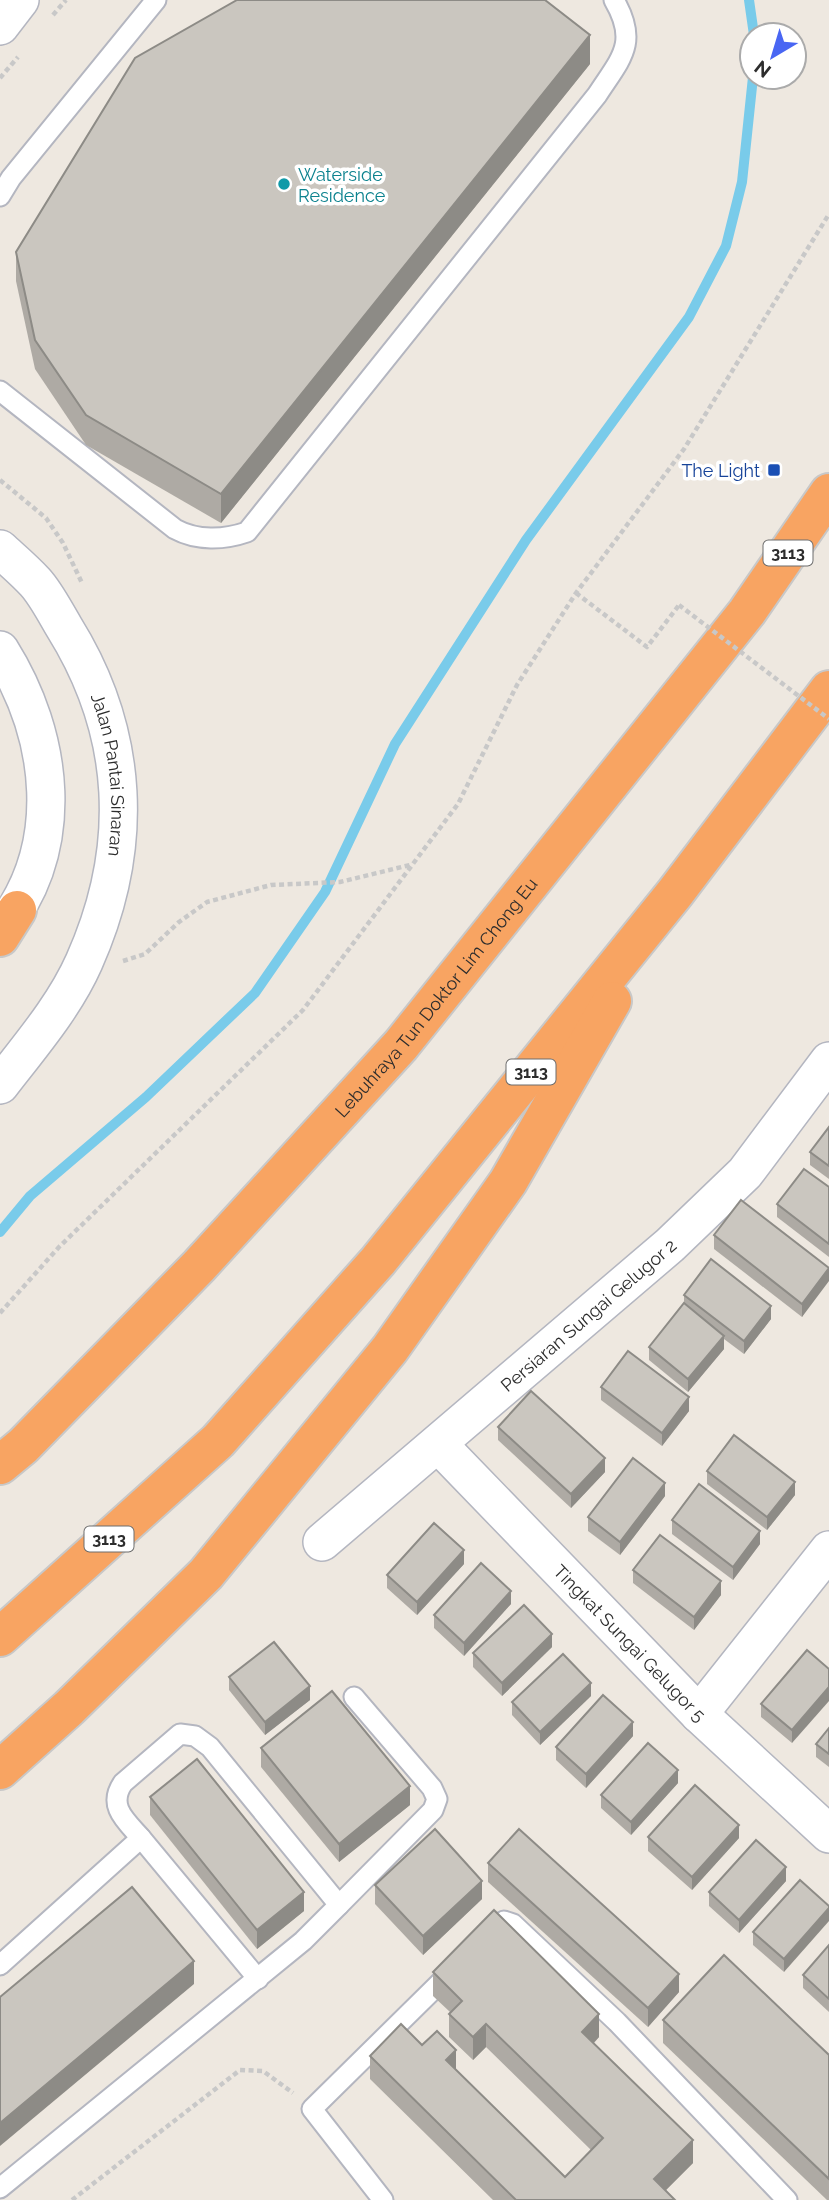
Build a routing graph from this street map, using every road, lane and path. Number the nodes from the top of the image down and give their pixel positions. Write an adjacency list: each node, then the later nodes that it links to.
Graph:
1 (20, 0): 4 (street)
2 (156, 0): 5 (lane)
3 (614, 0): 7 (lane)
4 (0, 26)
5 (0, 196)
6 (829, 214): 10 (path)
7 (0, 391)
8 (829, 493): 22 (highway, Lebuhraya Tun Doktor Lim Chong Eu / 3113)
9 (0, 549): 19 (street, Jalan Pantai Sinaran)
10 (576, 593): 13 (path, bridge); 14 (path)
11 (0, 650): 17 (street)
12 (829, 690): 16 (highway, 3113)
13 (829, 719)
14 (411, 865): 15 (path); 20 (path)
15 (323, 880)
16 (675, 893): 25 (highway, 3113); 28 (highway)
17 (6, 926)
18 (829, 1061): 21 (street, Persiaran Sungai Gelugor 2)
19 (0, 1085)
20 (0, 1313)
21 (439, 1445): 23 (street, Persiaran Sungai Gelugor 2); 27 (street, Tingkat Sungai Gelugor 5)
22 (0, 1465)
23 (321, 1542)
24 (829, 1550): 27 (street)
25 (0, 1637)
26 (354, 1697): 31 (lane)
27 (699, 1714): 29 (street, Tingkat Sungai Gelugor 5)
28 (0, 1770)
29 (829, 1834)
30 (141, 1838): 31 (lane); 32 (lane); 33 (lane)
31 (339, 1905): 33 (lane)
32 (0, 1965)
33 (258, 1979): 35 (lane)
34 (312, 2109): 36 (path); 37 (lane); 38 (lane)
35 (0, 2189)
36 (72, 2200)
37 (383, 2200)
38 (787, 2200)

